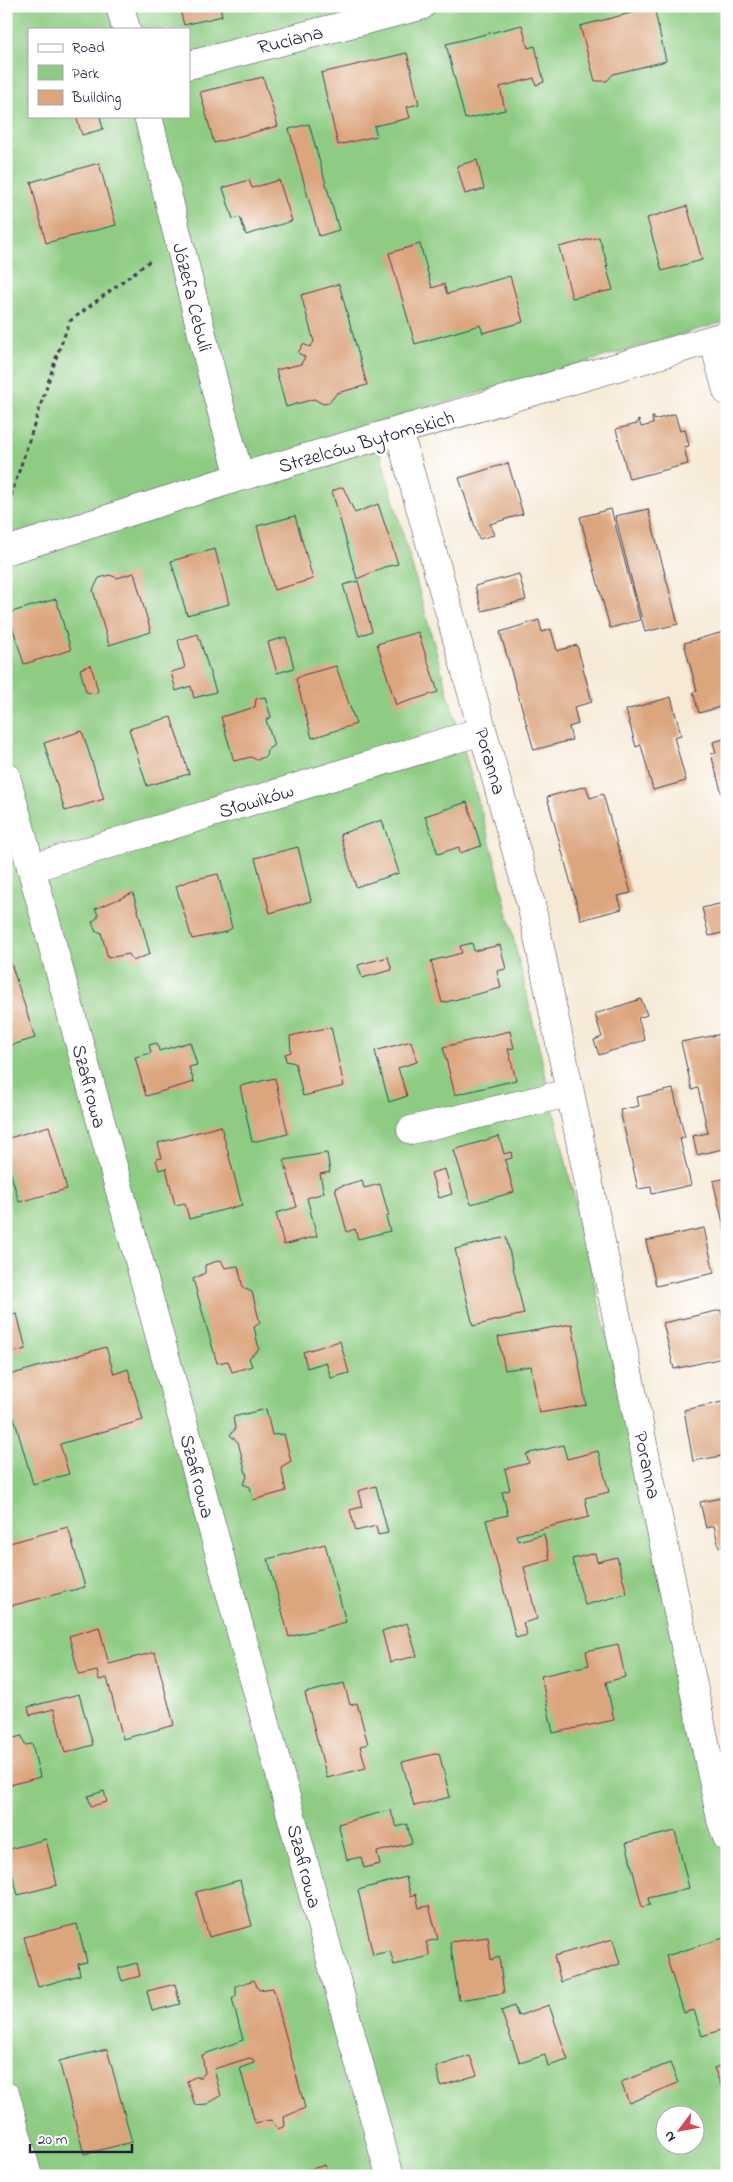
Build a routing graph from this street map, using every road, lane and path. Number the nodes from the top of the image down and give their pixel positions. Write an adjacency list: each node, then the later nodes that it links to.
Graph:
1 (120, 6): 3 (street)
2 (421, 6): 4 (street, Ruciana)
3 (126, 28)
4 (190, 65)
5 (148, 118): 10 (street, Józefa Cebuli)
6 (153, 258): 11 (path)
7 (720, 337): 8 (street); 9 (street, Strzelców Bytomskich)
8 (727, 391)
9 (399, 432): 10 (street, Strzelców Bytomskich); 13 (street, Poranna)
10 (240, 477): 12 (street, Strzelców Bytomskich)
11 (6, 511)
12 (6, 551)
13 (482, 732): 15 (street, Słowików); 16 (street, Poranna)
14 (6, 776): 15 (street, Szafirowa)
15 (31, 868): 21 (street, Szafirowa)
16 (569, 1094): 17 (street); 18 (street, Poranna)
17 (411, 1130)
18 (727, 1837)
19 (6, 2096): 20 (street)
20 (28, 2176)
21 (390, 2176)

